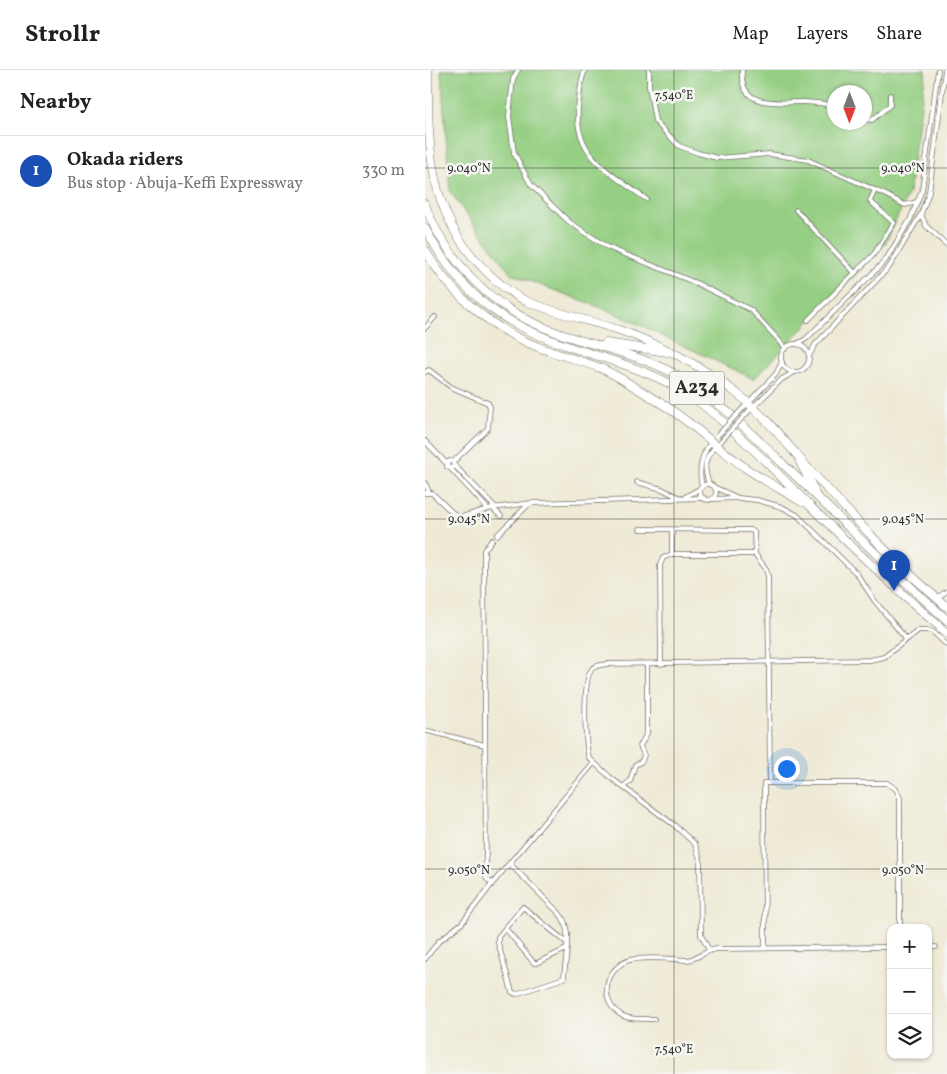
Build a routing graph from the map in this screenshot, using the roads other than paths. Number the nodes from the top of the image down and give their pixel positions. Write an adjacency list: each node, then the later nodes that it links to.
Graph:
1 (428, 70): 28 (highway)
2 (518, 70): 27 (street)
3 (585, 70): 12 (street)
4 (649, 70): 11 (street)
5 (742, 70): 9 (street)
6 (938, 70): 13 (street)
7 (945, 70): 16 (street)
8 (890, 95): 10 (street)
9 (827, 104)
10 (872, 120)
11 (875, 190): 13 (street); 20 (street)
12 (646, 199)
13 (917, 202): 25 (street)
14 (425, 204): 24 (highway, A234)
15 (796, 210): 20 (street)
16 (921, 214): 18 (street); 29 (street)
17 (425, 228): 26 (highway, A234)
18 (947, 245)
19 (425, 250): 31 (highway)
20 (855, 273): 22 (street)
21 (435, 317): 23 (street)
22 (808, 320)
23 (425, 328)
24 (585, 340): 28 (highway); 47 (highway, A234)
25 (797, 344): 27 (street); 29 (street)
26 (569, 346): 31 (highway); 54 (highway, A234)
27 (785, 348): 30 (street)
28 (674, 354): 34 (highway)
29 (809, 356): 33 (street)
30 (782, 362): 33 (street); 34 (street)
31 (602, 369): 35 (highway)
32 (425, 372): 39 (street)
33 (793, 372): 34 (street)
34 (749, 408): 35 (street, bridge); 37 (highway)
35 (717, 440): 43 (street); 44 (street); 54 (highway)
36 (425, 441): 38 (street)
37 (795, 454): 47 (highway); 63 (highway)
38 (447, 464): 39 (street); 40 (street)
39 (454, 464): 40 (street); 53 (street)
40 (450, 468): 53 (street)
41 (637, 482): 48 (street)
42 (425, 483): 46 (street)
43 (709, 484): 44 (street); 45 (street)
44 (702, 487): 48 (street); 49 (street)
45 (716, 488): 50 (street); 51 (street)
46 (427, 492): 53 (street)
47 (817, 496): 65 (highway, A234)
48 (681, 498): 49 (street); 52 (street)
49 (704, 498): 51 (street)
50 (738, 498): 51 (street); 67 (street)
51 (712, 499)
52 (534, 503): 53 (street); 58 (street)
53 (492, 508): 55 (street)
54 (813, 509): 66 (highway, A234)
55 (501, 516)
56 (640, 529): 57 (street)
57 (672, 530): 60 (street); 61 (street)
58 (497, 535)
59 (492, 540): 73 (street)
60 (672, 554): 61 (street); 71 (street)
61 (755, 554): 69 (street)
62 (947, 591): 63 (street)
63 (937, 598): 64 (highway)
64 (947, 607)
65 (947, 620)
66 (947, 633)
67 (907, 639): 68 (street); 69 (street)
68 (947, 644)
69 (769, 663): 71 (street); 75 (street)
70 (647, 664): 71 (street); 74 (street); 76 (street)
71 (661, 664)
72 (425, 731): 73 (street)
73 (485, 745): 78 (street)
74 (593, 764): 76 (street); 77 (street)
75 (770, 783): 79 (street); 85 (street)
76 (623, 787): 87 (street)
77 (510, 864): 78 (street); 81 (street)
78 (492, 884): 88 (street)
79 (900, 924)
80 (505, 928): 81 (street); 86 (street); 86 (street)
81 (566, 942): 86 (street)
82 (887, 947): 85 (street)
83 (932, 947): 84 (street)
84 (936, 947)
85 (765, 948): 87 (street)
86 (566, 949)
87 (709, 950): 89 (street)
88 (425, 959)
89 (654, 1019)

